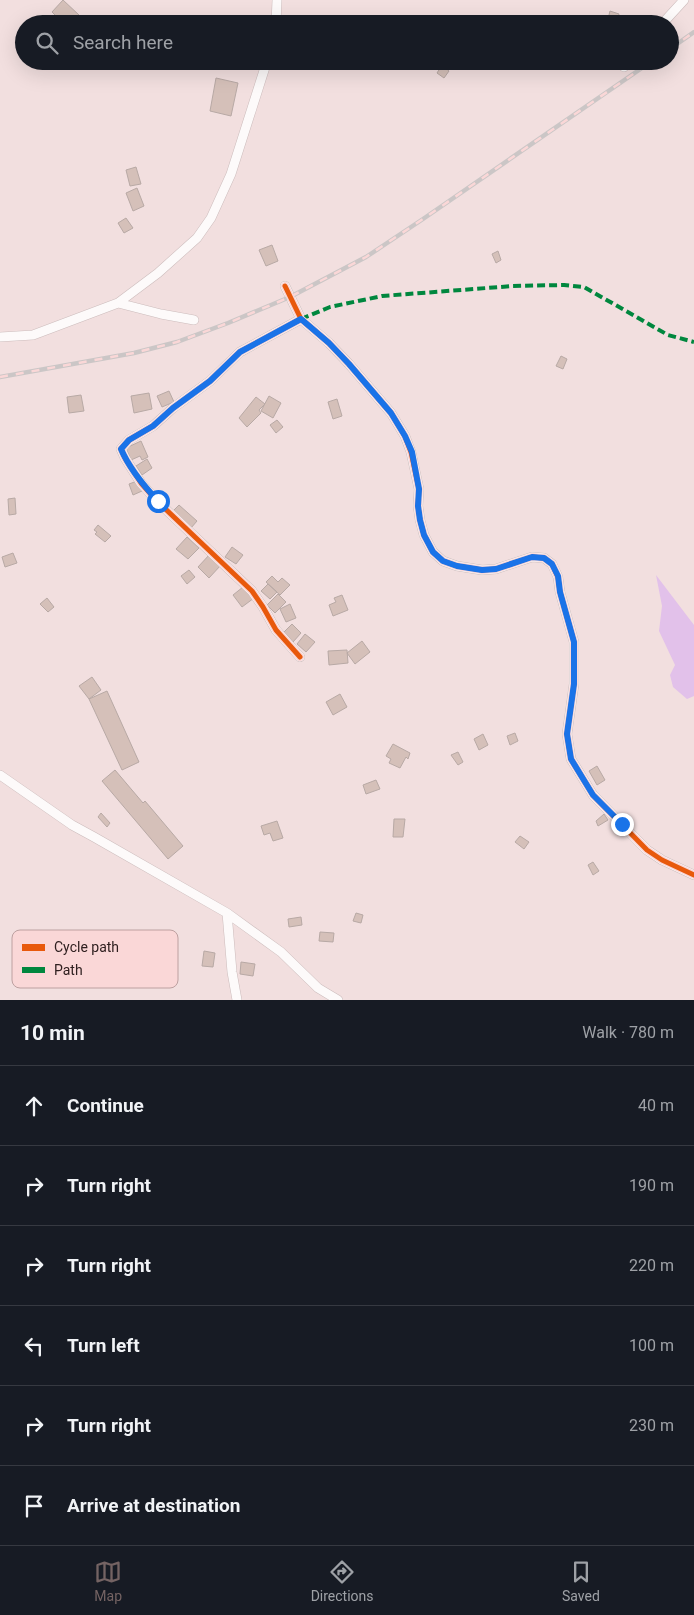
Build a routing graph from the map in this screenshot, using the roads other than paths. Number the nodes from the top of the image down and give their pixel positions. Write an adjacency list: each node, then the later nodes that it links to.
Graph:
1 (277, 0): 3 (street)
2 (684, 0): 4 (street)
3 (276, 15)
4 (670, 15)
5 (264, 70): 7 (street)
6 (285, 286): 8 (street)
7 (118, 302): 9 (street); 10 (street)
8 (301, 319): 11 (street); 13 (street)
9 (194, 320)
10 (0, 338)
11 (300, 657)
12 (0, 775): 14 (street)
13 (694, 875)
14 (227, 913): 15 (street); 16 (street)
15 (237, 1000)
16 (338, 1000)

